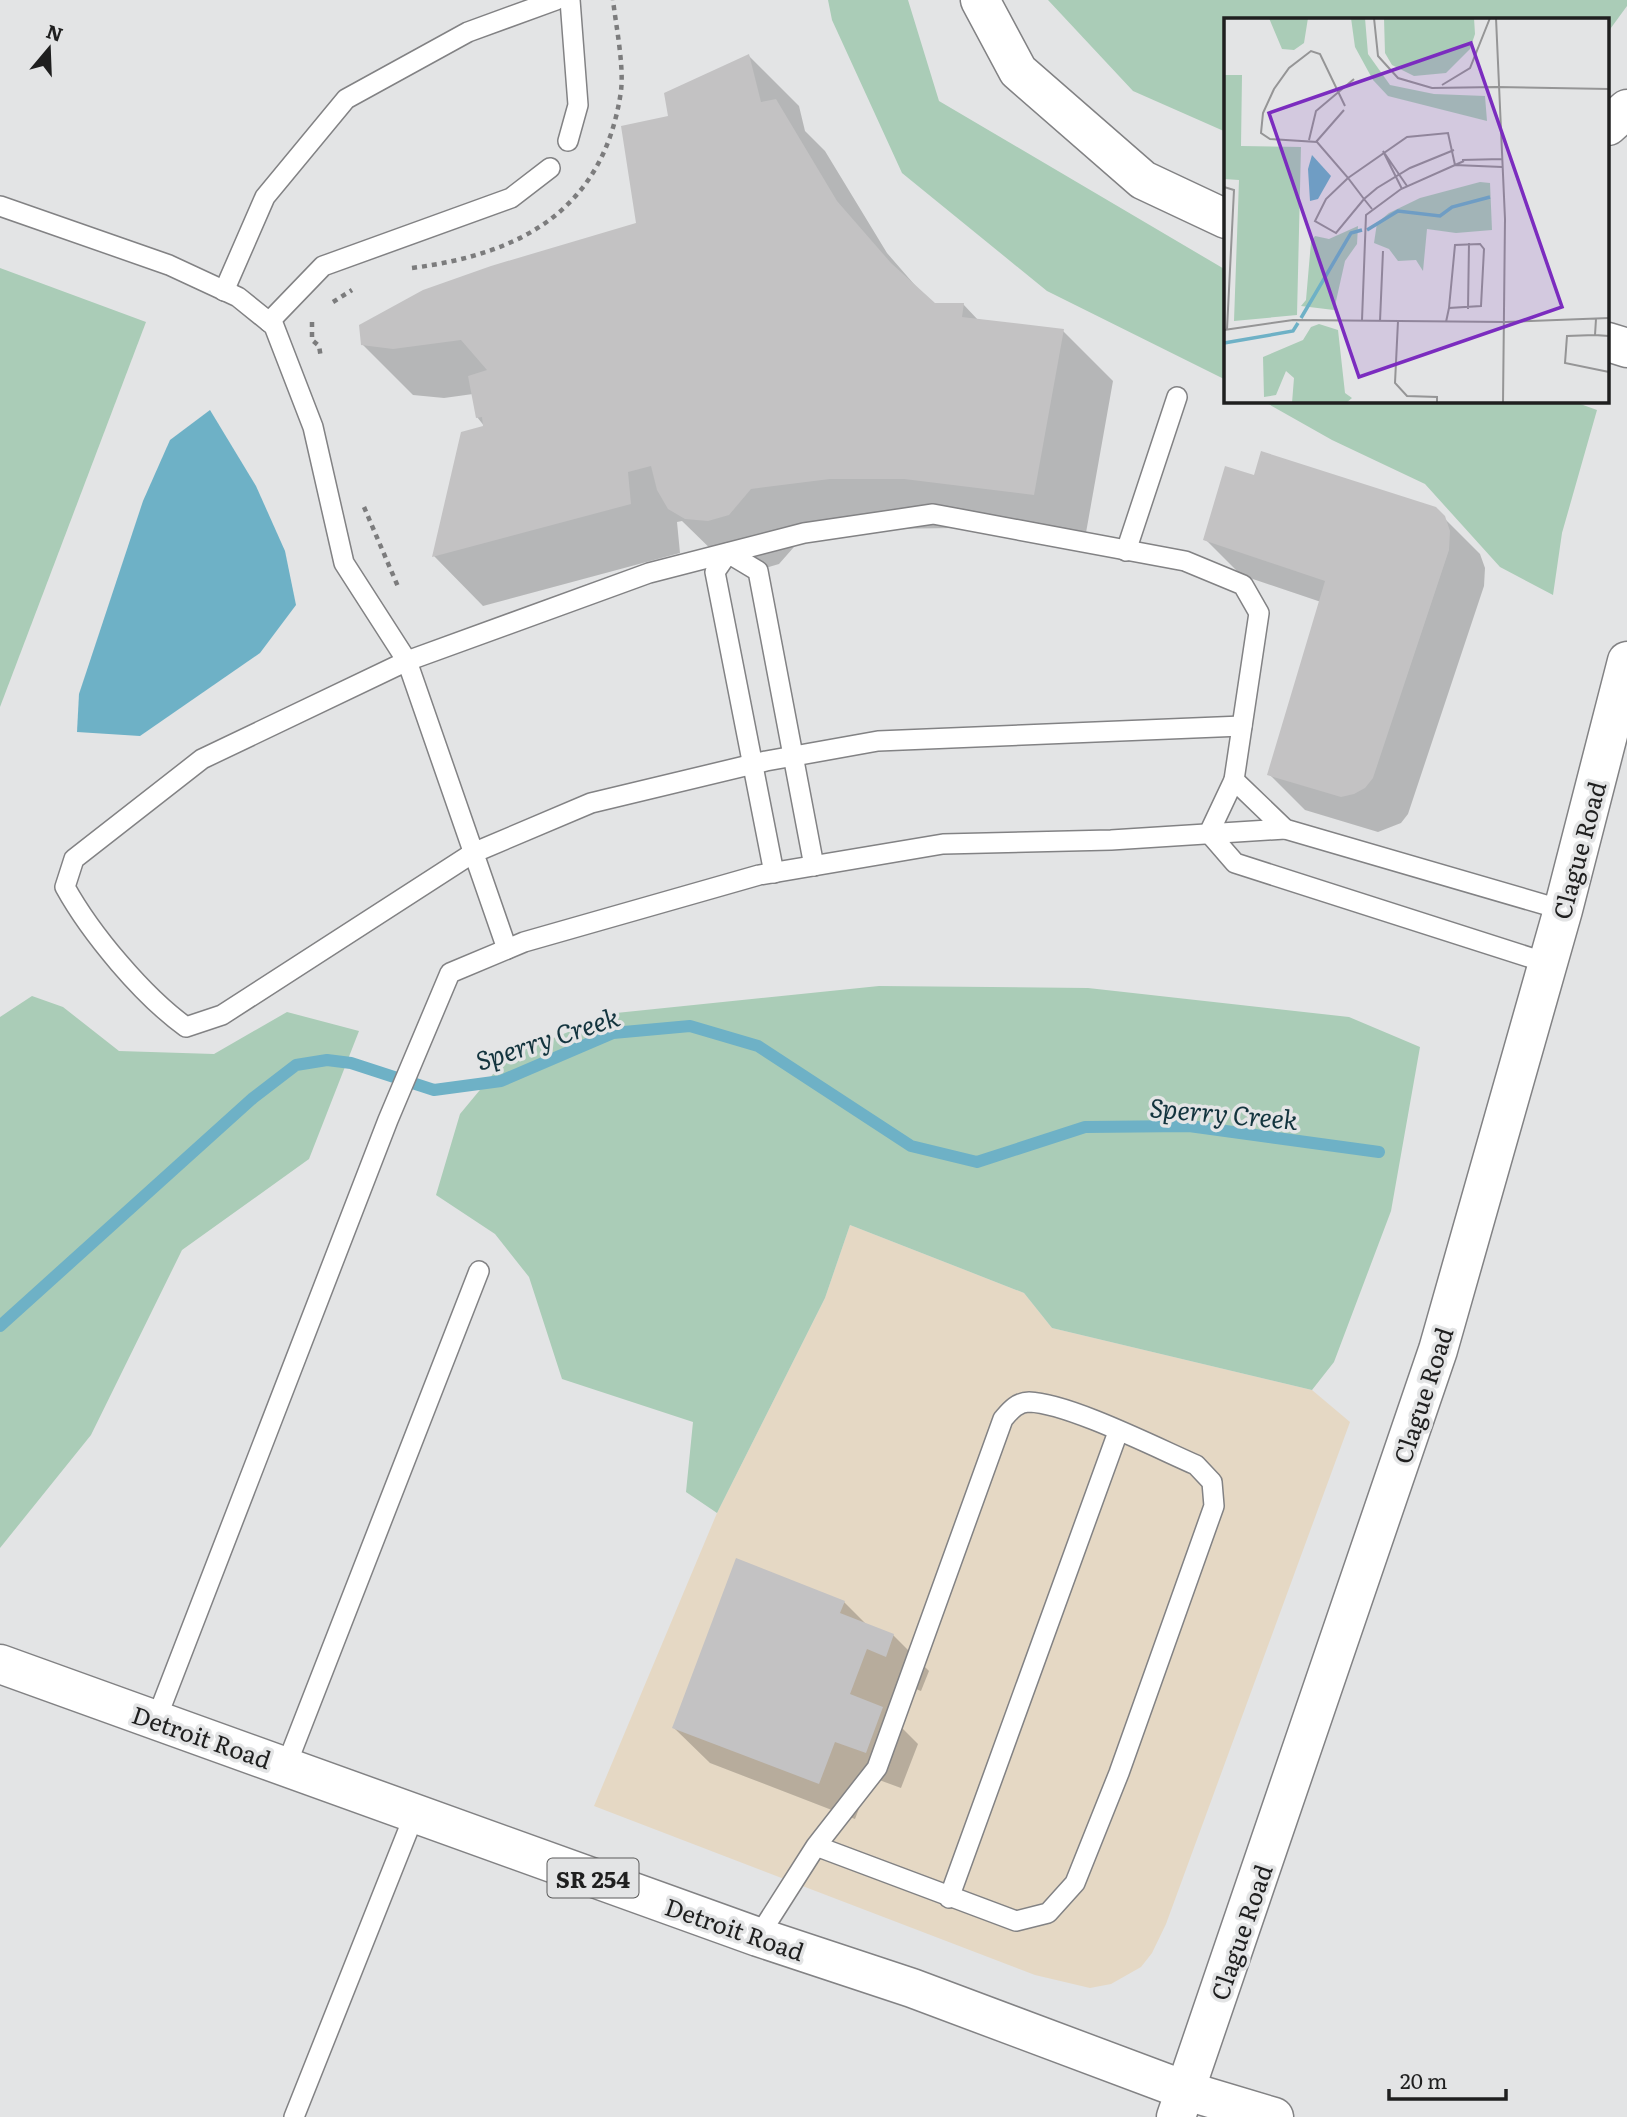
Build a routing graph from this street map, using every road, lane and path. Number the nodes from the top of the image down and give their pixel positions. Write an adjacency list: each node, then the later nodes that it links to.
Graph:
1 (556, 0): 13 (lane)
2 (570, 0): 7 (lane)
3 (613, 0): 11 (path)
4 (980, 0): 10 (main road)
5 (1627, 108): 6 (main road)
6 (1610, 124)
7 (568, 141)
8 (551, 168): 16 (lane)
9 (0, 206): 13 (lane)
10 (1224, 218)
11 (410, 268)
12 (356, 287): 14 (path)
13 (224, 291): 16 (lane)
14 (325, 306)
15 (318, 315): 19 (path)
16 (269, 322): 26 (lane)
17 (1610, 343): 18 (main road)
18 (1627, 348)
19 (323, 370)
20 (1177, 397): 22 (lane)
21 (362, 500): 24 (path)
22 (1126, 551): 23 (lane); 27 (lane)
23 (728, 553): 26 (lane); 28 (lane); 29 (lane)
24 (402, 594)
25 (1627, 660): 36 (main road, Clague Road)
26 (407, 661): 33 (lane); 33 (lane)
27 (1242, 726): 28 (lane); 30 (lane)
28 (792, 757): 29 (lane); 34 (lane)
29 (753, 764): 33 (lane); 35 (lane)
30 (1234, 780): 31 (lane); 32 (lane)
31 (1285, 829): 32 (lane); 36 (lane)
32 (1209, 833): 34 (lane); 38 (lane)
33 (473, 853): 37 (lane)
34 (814, 866): 35 (lane)
35 (774, 873): 37 (lane)
36 (1563, 910): 38 (main road, Clague Road)
37 (508, 949): 42 (lane)
38 (1547, 963): 48 (main road, Clague Road)
39 (479, 1271): 43 (lane)
40 (1118, 1432): 45 (lane); 46 (lane); 46 (lane)
41 (0, 1664): 42 (main road, Detroit Road / SR 254)
42 (156, 1720): 43 (main road, Detroit Road / SR 254)
43 (286, 1766): 44 (main road, Detroit Road / SR 254)
44 (415, 1813): 47 (main road, Detroit Road / SR 254); 49 (lane)
45 (816, 1846): 46 (lane); 47 (lane)
46 (949, 1898)
47 (758, 1937): 48 (main road, Detroit Road / SR 254)
48 (1182, 2104): 50 (main road, Detroit Road / SR 254)
49 (295, 2117)
50 (1274, 2117)

